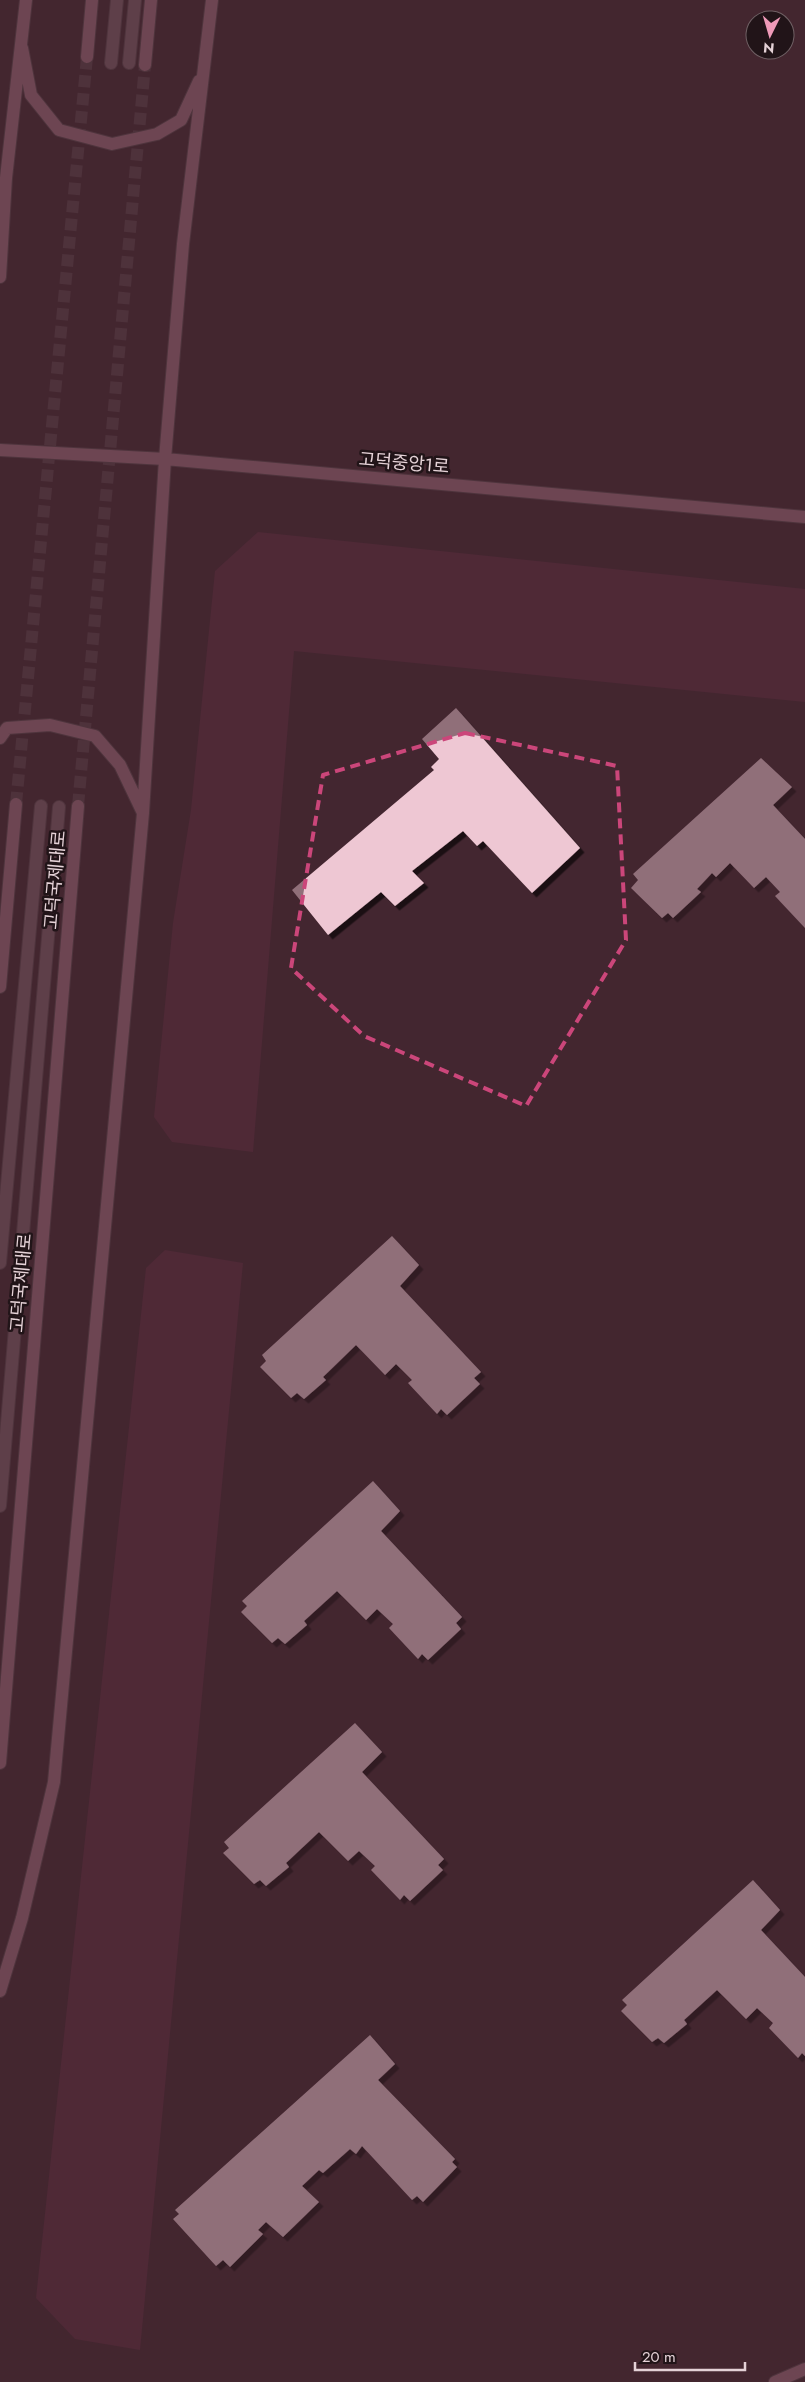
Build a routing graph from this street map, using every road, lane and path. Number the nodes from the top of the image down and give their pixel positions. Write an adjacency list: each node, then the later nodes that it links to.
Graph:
1 (26, 0): 7 (main road)
2 (92, 0): 8 (main road)
3 (117, 0): 9 (lane)
4 (135, 0): 10 (lane)
5 (151, 0): 11 (main road)
6 (212, 0): 12 (main road)
7 (22, 48): 12 (main road); 13 (main road)
8 (87, 57)
9 (112, 63)
10 (129, 63)
11 (145, 65)
12 (205, 69): 15 (main road)
13 (0, 277)
14 (0, 450): 15 (main road, 고덕중앙1로)
15 (165, 459): 16 (main road, 고덕중앙1로); 22 (main road)
16 (805, 517)
17 (0, 738): 22 (main road)
18 (16, 804): 23 (main road)
19 (41, 806): 24 (lane)
20 (78, 806): 26 (main road, 고덕국제대로)
21 (59, 807): 25 (lane)
22 (143, 813): 27 (main road)
23 (0, 987)
24 (0, 1262)
25 (0, 1506)
26 (0, 1764)
27 (0, 1991)
28 (805, 2369): 29 (main road)
29 (775, 2382)

